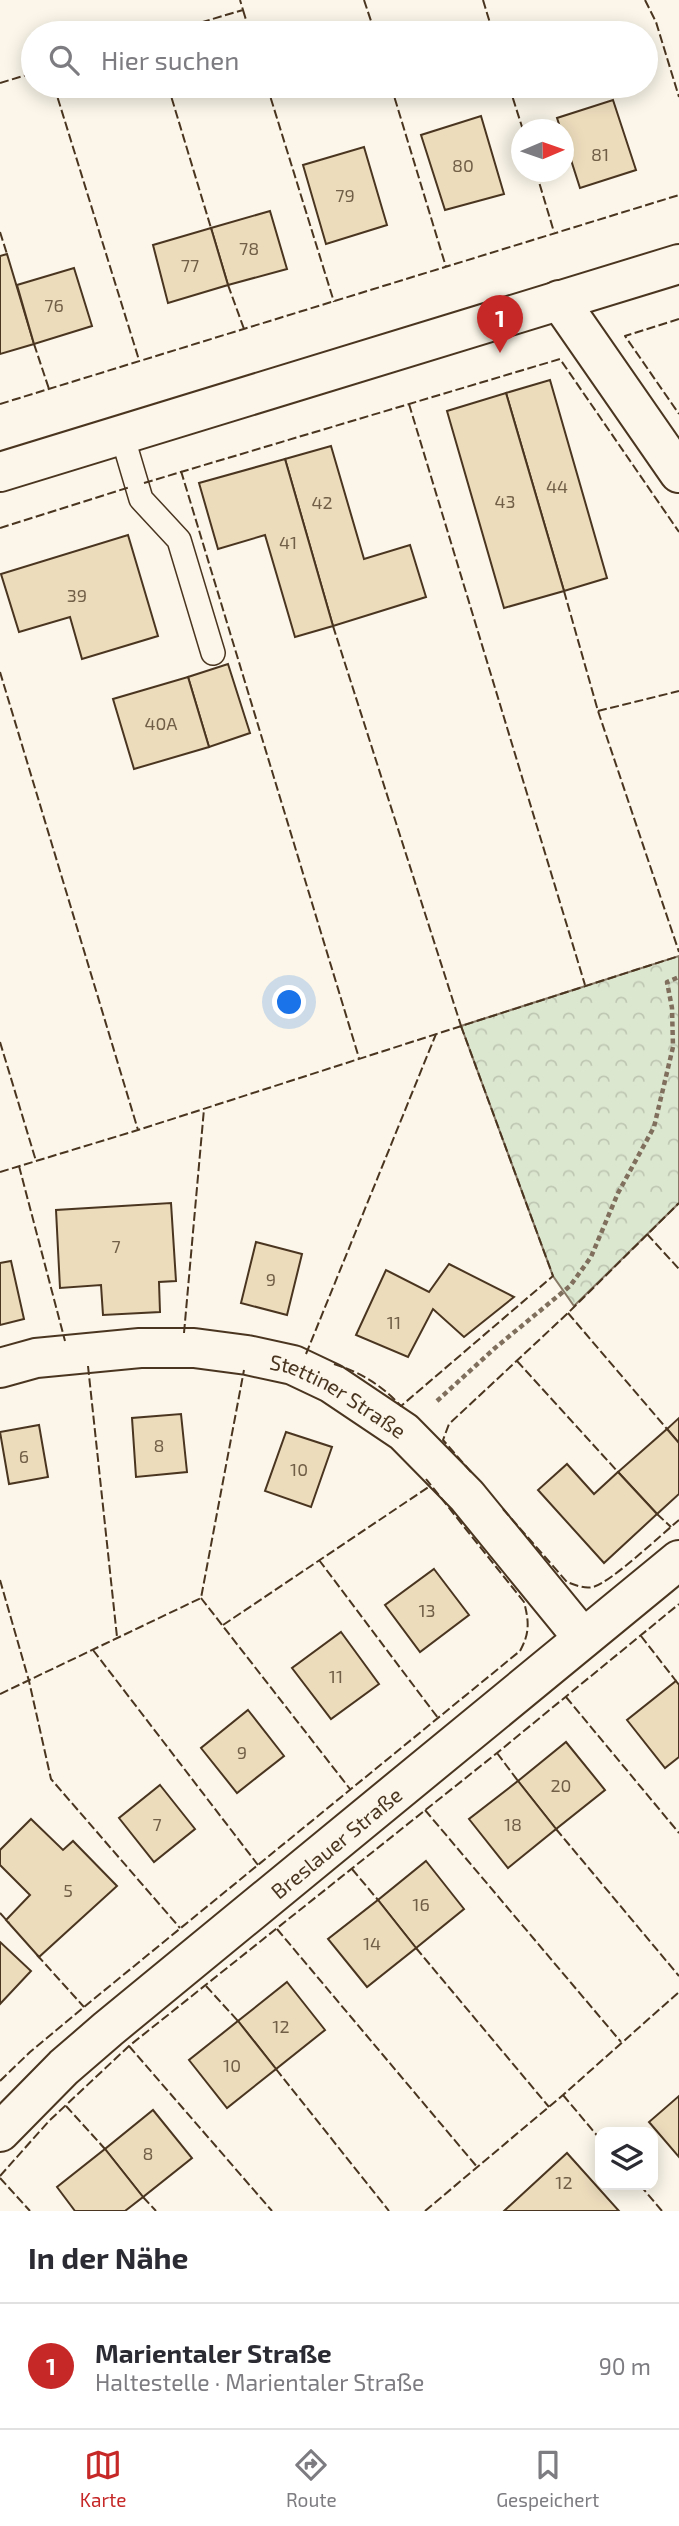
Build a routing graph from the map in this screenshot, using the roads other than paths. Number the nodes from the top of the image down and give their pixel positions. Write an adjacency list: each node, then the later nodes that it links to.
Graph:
1 (679, 264): 2 (street)
2 (559, 300): 3 (street); 5 (street)
3 (122, 435): 4 (street); 6 (lane)
4 (0, 472)
5 (679, 473)
6 (213, 653)
7 (0, 1368): 9 (street, Stettiner Straße)
8 (679, 1560): 9 (street, Breslauer Straße)
9 (583, 1638): 10 (street, Breslauer Straße)
10 (0, 2132)

